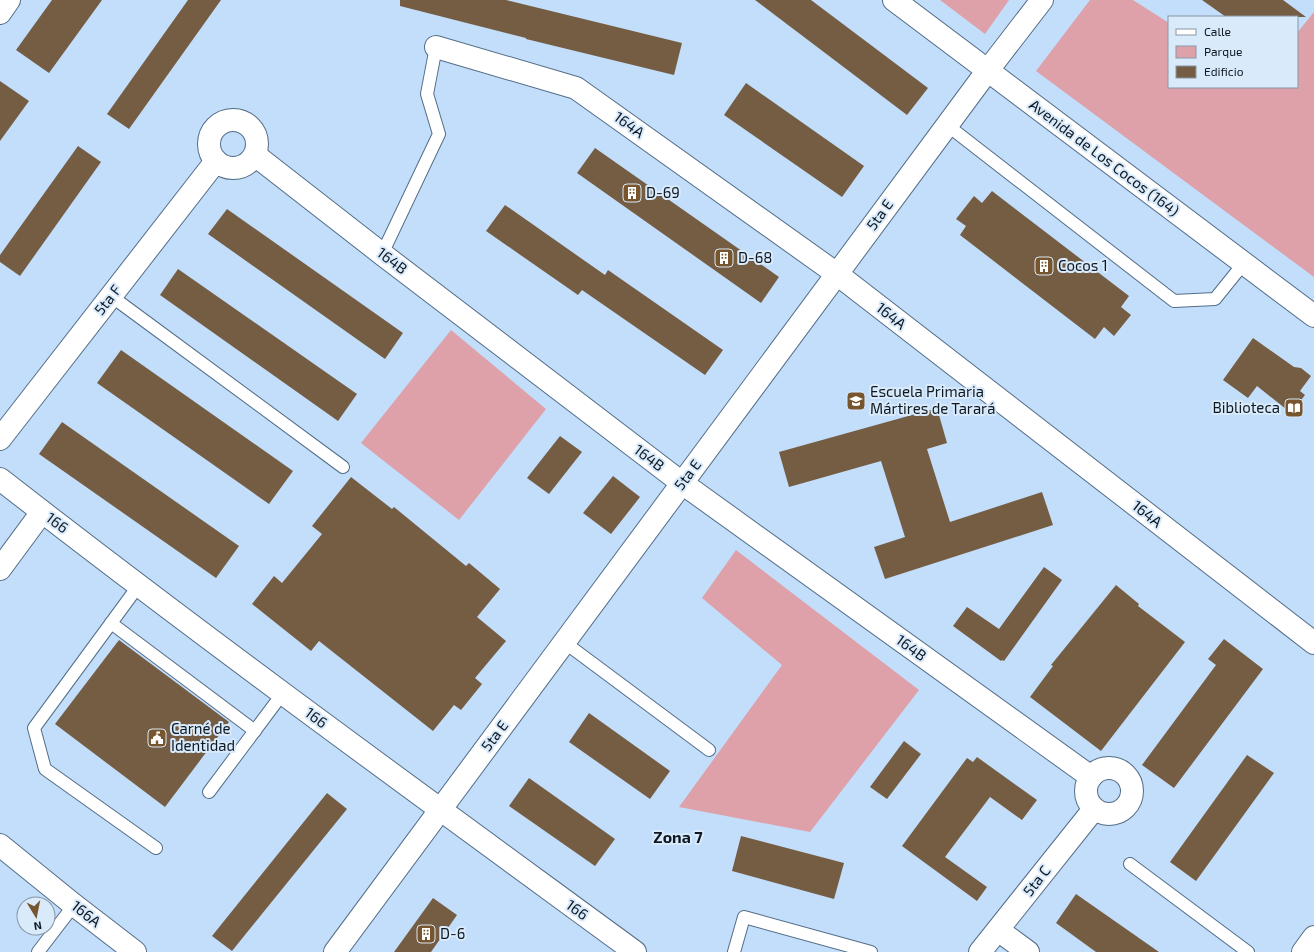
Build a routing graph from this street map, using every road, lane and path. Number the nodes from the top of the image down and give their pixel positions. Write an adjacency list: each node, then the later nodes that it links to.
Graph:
1 (9, 0): 4 (street)
2 (894, 0): 6 (street, Avenida de Los Cocos (164))
3 (1042, 0): 6 (street, 5ta E)
4 (0, 12)
5 (436, 47): 10 (lane); 12 (street, 164A)
6 (988, 70): 7 (street, 5ta E); 11 (street, Avenida de Los Cocos (164))
7 (947, 125): 11 (lane); 12 (street, 5ta E)
8 (255, 155): 9 (street); 9 (street); 10 (street, 164B)
9 (216, 161): 13 (street, 5ta F)
10 (382, 254): 18 (street, 164B)
11 (1244, 263): 14 (street, Avenida de Los Cocos (164))
12 (837, 274): 18 (street, 5ta E); 24 (street, 164A)
13 (112, 296): 15 (street, 5ta F); 16 (lane)
14 (1314, 316)
15 (0, 439)
16 (343, 467)
17 (0, 479): 19 (street, 166)
18 (682, 483): 23 (street, 5ta E); 28 (street, 164B)
19 (42, 512): 20 (street); 21 (street, 166)
20 (0, 569)
21 (139, 585): 22 (lane); 25 (street, 166)
22 (111, 623): 26 (lane); 33 (lane)
23 (564, 642): 27 (lane); 31 (street, 5ta E)
24 (1314, 643)
25 (283, 694): 26 (lane); 31 (street, 166)
26 (255, 731): 29 (lane)
27 (710, 750)
28 (1091, 777): 30 (street); 30 (street)
29 (209, 792)
30 (1094, 809): 36 (street, 5ta C)
31 (440, 810): 40 (street, 5ta E); 41 (street, 166)
32 (0, 845): 35 (street, 166A)
33 (156, 848)
34 (1130, 864): 46 (lane)
35 (74, 905): 38 (lane); 39 (street, 166A)
36 (998, 930): 44 (street, 5ta C); 45 (street)
37 (1314, 937): 47 (street)
38 (38, 952)
39 (135, 952)
40 (335, 952)
41 (635, 952)
42 (734, 952): 43 (lane)
43 (871, 952)
44 (980, 952)
45 (1028, 952)
46 (1248, 952)
47 (1303, 952)

